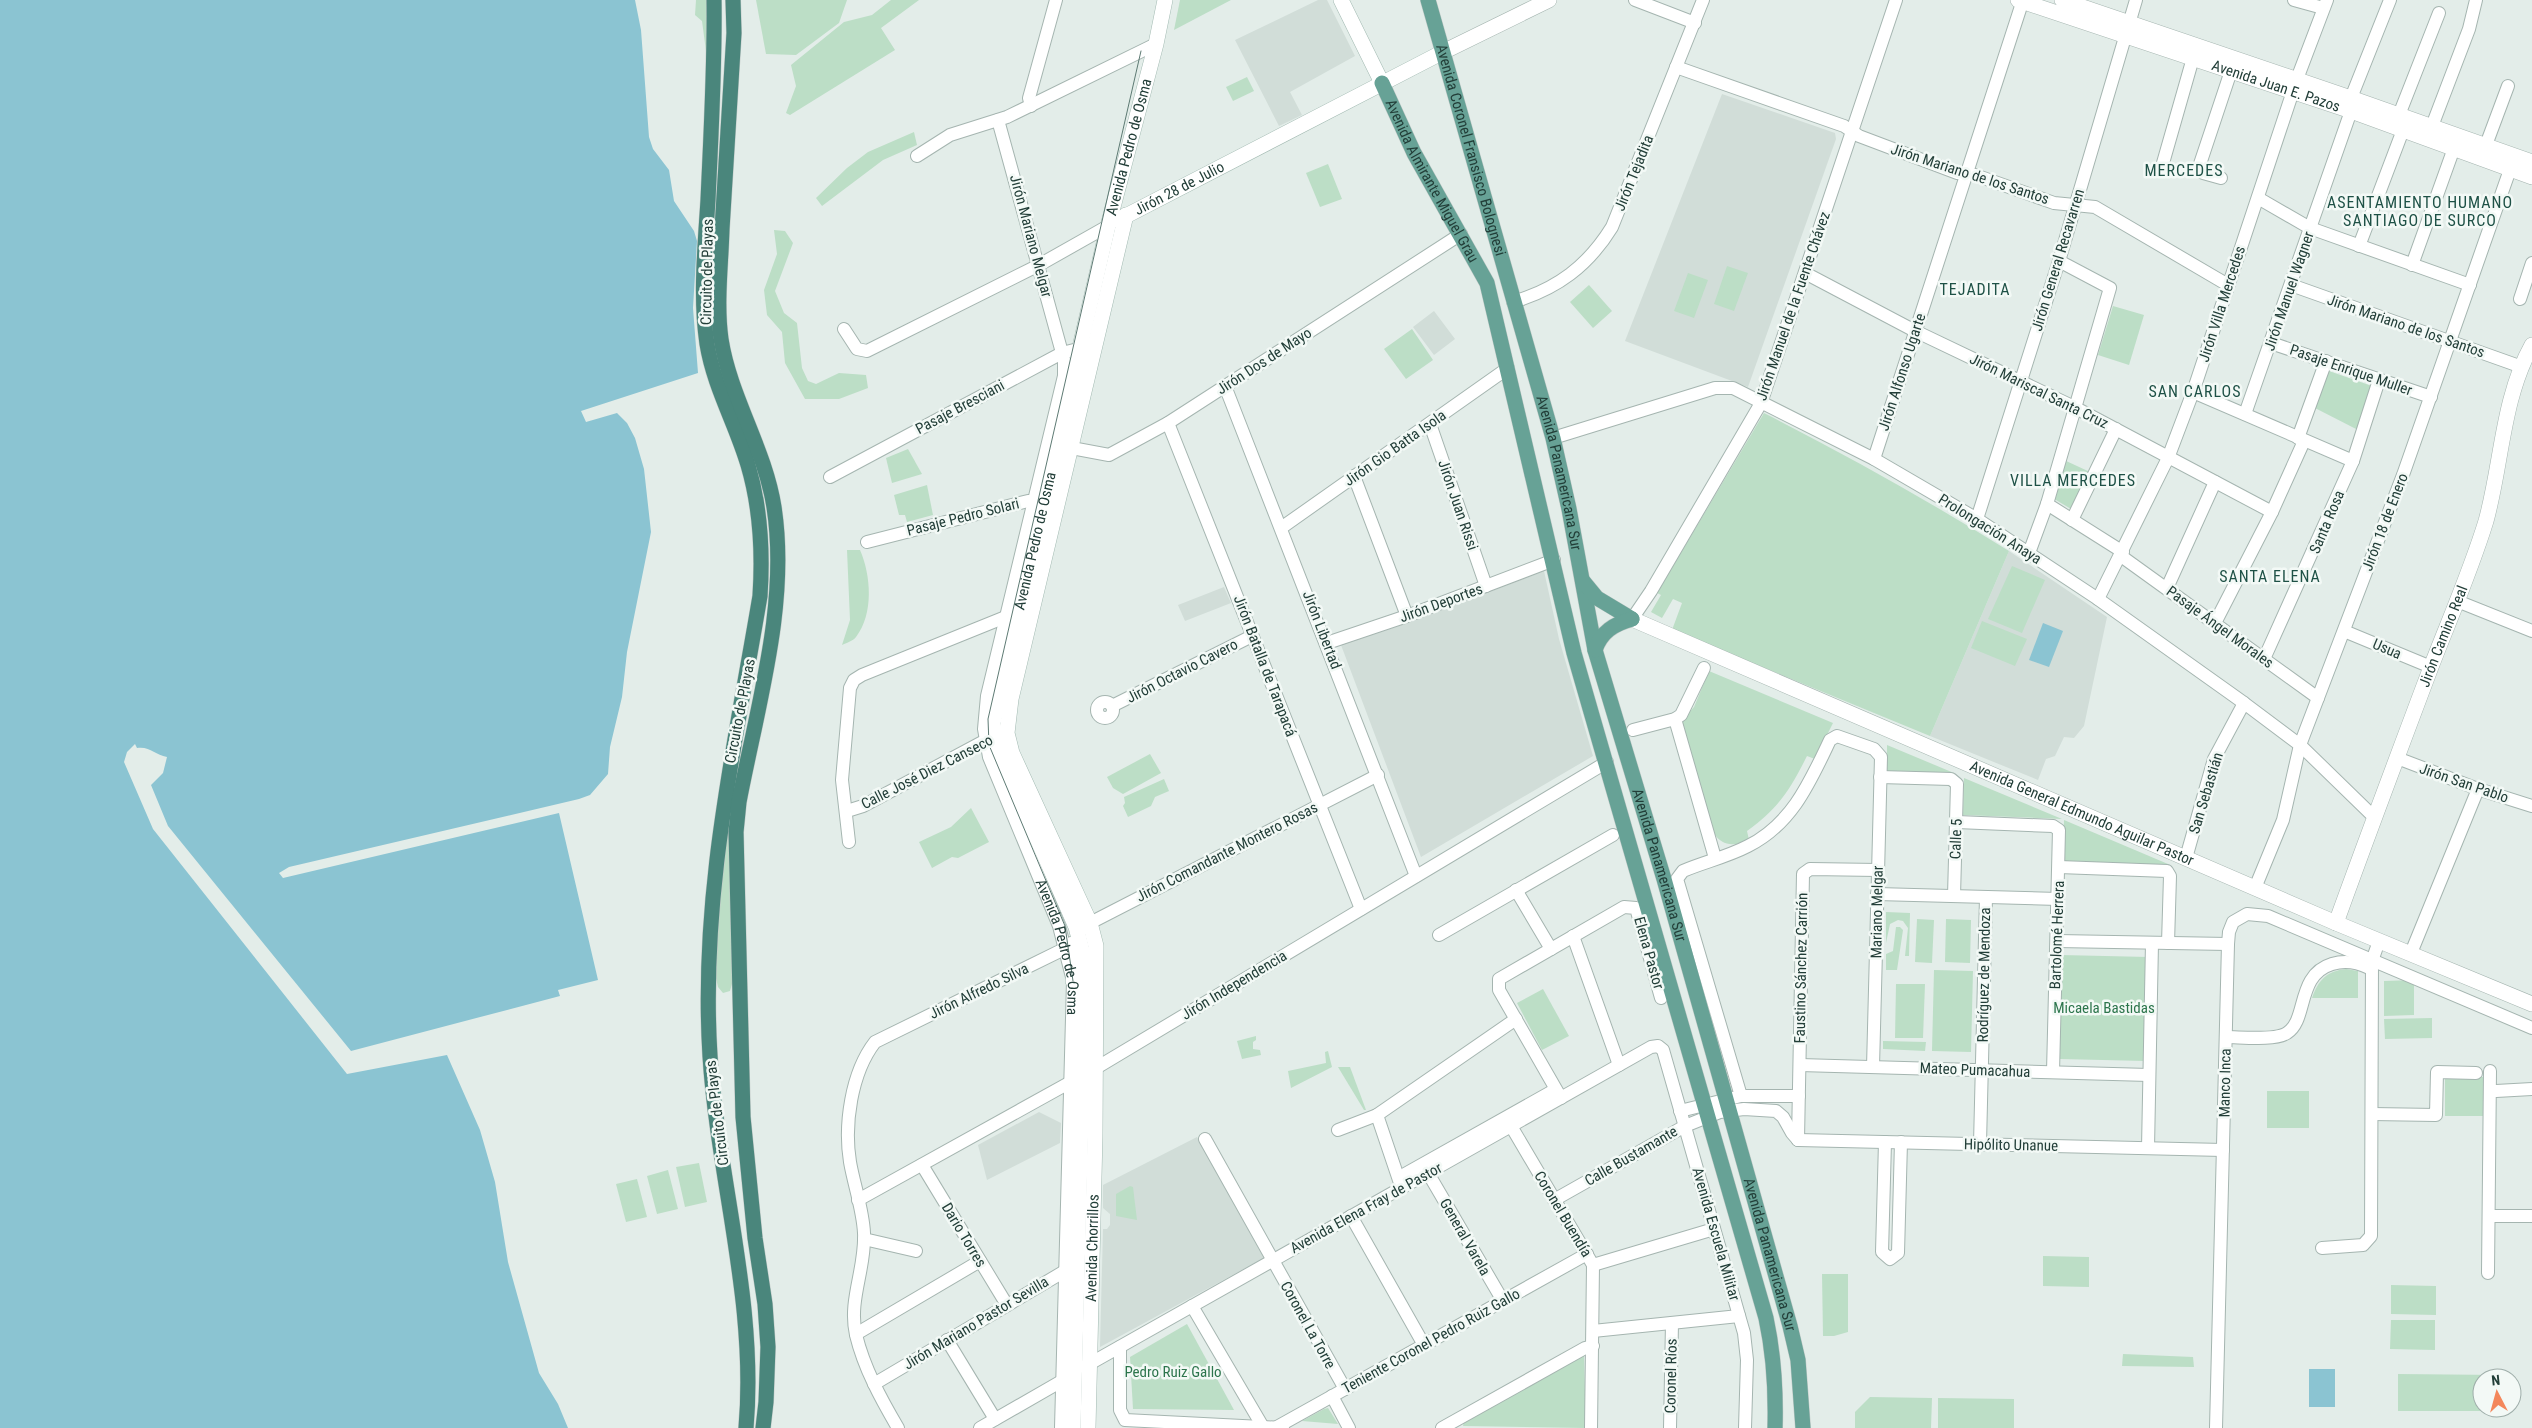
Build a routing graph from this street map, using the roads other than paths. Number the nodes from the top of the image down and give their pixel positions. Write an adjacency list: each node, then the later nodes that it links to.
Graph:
1 (714, 0): 246 (highway, Circuito de Playas)
2 (733, 0): 247 (highway, Circuito de Playas)
3 (1056, 0): 30 (street)
4 (1165, 0): 21 (main road, Avenida Pedro de Osma)
5 (1341, 0): 26 (main road, Avenida Almirante Miguel Grau)
6 (1428, 0): 22 (main road, Avenida Coronel Fransisco Bolognesi)
7 (1549, 0): 22 (main road, Jirón 28 de Julio)
8 (1635, 0): 19 (street)
9 (1704, 0): 19 (street, Jirón Tejadita)
10 (1896, 0): 34 (street, Jirón Manuel de la Fuente Chávez)
11 (2062, 0): 20 (main road, Avenida Juan E. Pazos)
12 (2136, 0): 20 (street, Jirón General Recavarren)
13 (2294, 0): 17 (street)
14 (2390, 0): 29 (street, Jirón Manuel Wagner)
15 (2476, 0): 35 (street)
16 (2022, 1): 20 (main road, Avenida Juan E. Pazos); 42 (street, Jirón Alfonso Ugarte)
17 (2325, 4): 27 (street, Jirón Villa Mercedes)
18 (2439, 13): 31 (street)
19 (1695, 23): 24 (street, Jirón Tejadita)
20 (2126, 29): 23 (main road, Avenida Juan E. Pazos); 27 (main road, Avenida Juan E. Pazos); 46 (street, Jirón General Recavarren)
21 (1156, 44): 30 (street); 48 (main road, Avenida Pedro de Osma)
22 (1443, 52): 26 (main road, Jirón 28 de Julio); 61 (main road, Avenida Coronel Fransisco Bolognesi)
23 (2194, 58): 25 (main road, Avenida Juan E. Pazos); 41 (street)
24 (1676, 67): 34 (street, Jirón Mariano de los Santos); 61 (street, Jirón Tejadita)
25 (2230, 71): 27 (main road, Avenida Juan E. Pazos); 44 (street)
26 (1382, 83): 47 (main road, Jirón 28 de Julio); 50 (main road, Avenida Almirante Miguel Grau)
27 (2295, 86): 29 (main road, Avenida Juan E. Pazos); 45 (street, Jirón Villa Mercedes)
28 (2508, 86): 36 (street)
29 (2351, 104): 31 (main road, Avenida Juan E. Pazos); 33 (main road, Avenida Juan E. Pazos); 49 (street, Jirón Manuel Wagner)
30 (1032, 106): 32 (street)
31 (2399, 115): 35 (main road, Avenida Juan E. Pazos)
32 (998, 120): 38 (street); 54 (street, Jirón Mariano Melgar)
33 (2402, 130): 35 (main road, Avenida Juan E. Pazos); 51 (street)
34 (1852, 131): 42 (street, Jirón Mariano de los Santos); 56 (street, Jirón Manuel de la Fuente Chávez)
35 (2430, 133): 36 (main road, Avenida Juan E. Pazos); 37 (main road, Avenida Juan E. Pazos)
36 (2486, 145): 40 (main road, Avenida Juan E. Pazos)
37 (2454, 148): 40 (main road, Avenida Juan E. Pazos); 55 (street)
38 (917, 156)
39 (2532, 162): 40 (main road, Avenida Juan E. Pazos)
40 (2513, 163): 43 (main road, Avenida Juan E. Pazos); 57 (street, Jirón 18 de Enero)
41 (2161, 170)
42 (1966, 174): 46 (street, Jirón Mariano de los Santos); 63 (street, Jirón Alfonso Ugarte)
43 (2532, 177)
44 (2221, 178)
45 (2258, 198): 49 (street); 58 (street, Jirón Villa Mercedes)
46 (2075, 204): 52 (street, Jirón General Recavarren); 58 (street, Jirón Mariano de los Santos)
47 (1126, 215): 48 (main road, Jirón 28 de Julio); 69 (main road, Avenida Pedro de Osma)
48 (1108, 226): 54 (street, Jirón 28 de Julio); 67 (main road, Avenida Pedro de Osma)
49 (2310, 228): 51 (street); 59 (street, Jirón Manuel Wagner)
50 (1461, 234): 72 (main road, Avenida Almirante Miguel Grau); 75 (street, Jirón Dos de Mayo)
51 (2359, 246): 55 (street)
52 (2059, 261): 73 (street, Jirón General Recavarren); 79 (street)
53 (2532, 263): 60 (street)
54 (1039, 265): 62 (street, Jirón 28 de Julio); 68 (street, Jirón Mariano Melgar)
55 (2412, 265): 57 (street)
56 (1804, 273): 63 (street, Jirón Mariscal Santa Cruz); 78 (street, Jirón Manuel de la Fuente Chávez)
57 (2470, 284): 65 (street, Jirón 18 de Enero)
58 (2228, 286): 76 (street, Jirón Villa Mercedes)
59 (2291, 286): 64 (street, Jirón Manuel Wagner); 65 (street, Jirón Mariano de los Santos)
60 (2520, 299)
61 (1513, 302): 84 (main road, Avenida Panamericana Sur)
62 (844, 329)
63 (1916, 330): 73 (street, Jirón Mariscal Santa Cruz); 89 (street, Jirón Alfonso Ugarte)
64 (2271, 342): 70 (street, Pasaje Enrique Muller); 80 (street, Jirón Manuel Wagner)
65 (2450, 342): 71 (street, Jirón Mariano de los Santos); 77 (street, Jirón 18 de Enero)
66 (2532, 345): 71 (main road, Jirón Camino Real)
67 (1079, 351): 68 (street, Pasaje Bresciani); 69 (street, Pasaje Bresciani); 86 (main road, Avenida Pedro de Osma)
68 (1062, 353): 92 (street, Pasaje Bresciani); 94 (street, Avenida Pedro de Osma)
69 (1094, 355): 87 (main road, Avenida Pedro de Osma)
70 (2326, 361): 74 (street, Pasaje Enrique Muller); 85 (street)
71 (2522, 367): 109 (main road, Jirón Camino Real)
72 (1508, 368): 82 (street, Jirón Gio Batta Isola); 104 (main road, Avenida Panamericana Sur)
73 (2020, 380): 79 (street, Jirón Mariscal Santa Cruz); 98 (street, Jirón General Recavarren)
74 (2379, 380): 77 (street, Pasaje Enrique Muller); 90 (street, Santa Rosa)
75 (1225, 386): 81 (street, Jirón Dos de Mayo); 100 (street, Jirón Libertad)
76 (2193, 392): 80 (street); 88 (street, Jirón Villa Mercedes)
77 (2431, 397): 115 (street, Jirón 18 de Enero)
78 (1761, 403): 84 (street, Prolongación Anaya); 89 (street, Prolongación Anaya); 112 (street, Jirón Manuel de la Fuente Chávez)
79 (2074, 407): 83 (street, Jirón Mariscal Santa Cruz); 95 (street)
80 (2245, 414): 85 (street)
81 (1168, 423): 87 (street, Jirón Dos de Mayo); 117 (street, Jirón Batalla de Tarapacá)
82 (1430, 424): 91 (street, Jirón Gio Batta Isola); 105 (street, Jirón Juan Rissi)
83 (2116, 430): 88 (street, Jirón Mariscal Santa Cruz); 99 (street)
84 (1553, 438): 107 (main road, Avenida Panamericana Sur)
85 (2301, 440): 90 (street); 97 (street)
86 (1057, 445): 87 (street, Jirón Dos de Mayo); 94 (main road, Avenida Pedro de Osma)
87 (1072, 448): 96 (main road, Avenida Pedro de Osma)
88 (2168, 458): 93 (street, Jirón Mariscal Santa Cruz); 103 (street, Jirón Villa Mercedes)
89 (1874, 459): 98 (street, Prolongación Anaya)
90 (2353, 461): 120 (street, Santa Rosa)
91 (1354, 476): 100 (street, Jirón Gio Batta Isola); 110 (street)
92 (830, 477)
93 (2216, 482): 97 (street, Jirón Mariscal Santa Cruz); 106 (street)
94 (1039, 501): 96 (street, Pasaje Pedro Solari); 101 (street, Pasaje Pedro Solari); 111 (main road, Avenida Pedro de Osma)
95 (2047, 504): 99 (street, Pasaje Ángel Morales); 102 (street)
96 (1058, 506): 111 (main road, Avenida Pedro de Osma)
97 (2272, 512): 114 (street)
98 (1977, 518): 102 (street, Prolongación Anaya)
99 (2072, 520): 103 (street, Pasaje Ángel Morales)
100 (1281, 528): 118 (street, Jirón Libertad)
101 (867, 542)
102 (2029, 553): 108 (street, Prolongación Anaya)
103 (2122, 554): 106 (street, Pasaje Ángel Morales); 108 (street, Jirón Villa Mercedes)
104 (1554, 560): 105 (street, Jirón Deportes); 113 (main road, Avenida Panamericana Sur)
105 (1486, 586): 110 (street, Jirón Deportes)
106 (2168, 588): 114 (street, Pasaje Ángel Morales)
107 (1591, 599): 112 (main road); 113 (main road); 119 (main road, Avenida Panamericana Sur)
108 (2098, 599): 124 (street, Prolongación Anaya)
109 (2457, 601): 116 (street); 122 (main road, Jirón Camino Real)
110 (1407, 616): 118 (street, Jirón Deportes)
111 (1018, 618): 128 (main road, Avenida Pedro de Osma); 128 (street, Avenida Pedro de Osma); 137 (street, Calle José Diez Canseco)
112 (1632, 619): 119 (main road); 143 (main road, Avenida General Edmundo Aguilar Pastor)
113 (1567, 620): 131 (main road, Avenida Panamericana Sur)
114 (2215, 623): 120 (street, Pasaje Ángel Morales)
115 (2344, 631): 122 (street, Usua); 123 (street, Jirón 18 de Enero)
116 (2532, 631)
117 (1252, 636): 125 (street, Jirón Octavio Cavero); 135 (street, Jirón Batalla de Tarapacá)
118 (1327, 643): 132 (street, Jirón Libertad)
119 (1595, 650): 188 (main road, Avenida Panamericana Sur)
120 (2264, 659): 123 (street, Pasaje Ángel Morales)
121 (1704, 668): 126 (street)
122 (2431, 668): 130 (main road, Jirón Camino Real)
123 (2318, 698): 129 (street, Jirón 18 de Enero)
124 (2244, 703): 129 (street, Prolongación Anaya); 143 (street, San Sebastián)
125 (1112, 706)
126 (1675, 719): 127 (street); 142 (street)
127 (1633, 730)
128 (995, 737): 137 (street, Calle José Diez Canseco); 154 (main road, Avenida Pedro de Osma); 156 (main road, Avenida Pedro de Osma); 164 (street, Avenida Pedro de Osma)
129 (2300, 745): 138 (street, Prolongación Anaya); 147 (street, Jirón 18 de Enero)
130 (2397, 758): 134 (street, Jirón San Pablo); 138 (main road, Jirón Camino Real)
131 (1607, 762): 146 (street, Jirón Independencia); 189 (main road, Avenida Panamericana Sur)
132 (1378, 774): 135 (street, Jirón Comandante Montero Rosas); 146 (street, Jirón Libertad)
133 (1880, 777): 139 (street, Calle 5); 142 (street, Mariano Melgar); 145 (street, Mariano Melgar)
134 (2478, 789): 136 (street, Jirón San Pablo); 166 (street)
135 (1319, 804): 153 (street, Jirón Batalla de Tarapacá); 154 (street, Jirón Comandante Montero Rosas)
136 (2532, 806)
137 (847, 811): 141 (street, Calle José Diez Canseco)
138 (2374, 817): 155 (main road, Jirón Camino Real)
139 (1957, 822): 144 (street, Bartolomé Herrera); 150 (street, Calle 5)
140 (1613, 835): 148 (street)
141 (849, 842)
142 (1714, 858): 188 (street)
143 (2186, 858): 147 (main road, Avenida General Edmundo Aguilar Pastor)
144 (2059, 868): 152 (street, Bartolomé Herrera); 162 (street)
145 (1878, 870): 149 (street, Mariano Melgar); 176 (street, Faustino Sánchez Carrión)
146 (1416, 876): 153 (street, Jirón Independencia)
147 (2255, 888): 155 (main road, Avenida General Edmundo Aguilar Pastor)
148 (1516, 890): 157 (street); 165 (street)
149 (1877, 894): 150 (street); 177 (street, Mariano Melgar)
150 (1954, 896): 151 (street)
151 (1986, 897): 152 (street); 178 (street, Rodríguez de Mendoza)
152 (2058, 899): 159 (street, Bartolomé Herrera)
153 (1361, 909): 182 (street, Jirón Independencia)
154 (1090, 923): 156 (street, Jirón Comandante Montero Rosas); 182 (main road, Avenida Pedro de Osma)
155 (2336, 923): 160 (main road, Avenida General Edmundo Aguilar Pastor)
156 (1079, 934): 164 (street, Jirón Alfredo Silva); 168 (main road); 182 (main road, Avenida Pedro de Osma)
157 (1439, 936)
158 (1573, 936): 165 (street); 169 (street, Elena Pastor); 175 (street)
159 (2057, 941): 161 (street); 180 (street, Bartolomé Herrera)
160 (2379, 941): 166 (main road, Avenida General Edmundo Aguilar Pastor); 167 (street)
161 (2152, 943): 162 (street); 183 (street)
162 (2168, 943): 163 (street)
163 (2228, 944): 167 (street, Manco Inca); 173 (street, Manco Inca)
164 (1065, 947): 168 (street, Avenida Pedro de Osma); 207 (street, Jirón Alfredo Silva)
165 (1551, 949): 171 (street)
166 (2410, 953): 170 (main road, Avenida General Edmundo Aguilar Pastor)
167 (2372, 965): 172 (street); 173 (street); 191 (street)
168 (1073, 981): 182 (street, Avenida Pedro de Osma)
169 (1661, 998)
170 (2532, 1004)
171 (1516, 1019): 186 (street); 192 (street)
172 (2532, 1028)
173 (2226, 1037): 202 (street, Manco Inca)
174 (1658, 1046): 175 (street, Avenida Elena Fray de Pastor); 190 (street, Avenida Escuela Militar)
175 (1619, 1065): 186 (street, Avenida Elena Fray de Pastor)
176 (1800, 1065): 177 (street, Mateo Pumacahua); 187 (street, Faustino Sánchez Carrión)
177 (1873, 1067): 178 (street, Mateo Pumacahua)
178 (1981, 1070): 180 (street, Mateo Pumacahua); 200 (street, Rodríguez de Mendoza)
179 (2490, 1071): 212 (street)
180 (2053, 1072): 183 (street, Mateo Pumacahua)
181 (2476, 1073): 191 (street)
182 (1083, 1075): 203 (street, Jirón Independencia); 214 (main road, Avenida Chorrillos); 223 (street, Avenida Chorrillos)
183 (2150, 1075): 201 (street)
184 (2532, 1089): 185 (street)
185 (2496, 1091)
186 (1556, 1095): 193 (street, Avenida Elena Fray de Pastor); 205 (street)
187 (1799, 1096): 188 (street); 197 (street, Faustino Sánchez Carrión)
188 (1732, 1102): 189 (street); 197 (street); 258 (main road, Avenida Panamericana Sur)
189 (1707, 1110): 190 (street, Calle Bustamante); 194 (street, Calle Bustamante); 257 (main road, Avenida Panamericana Sur)
190 (1680, 1111): 194 (street, Avenida Escuela Militar)
191 (2372, 1114): 217 (street)
192 (1377, 1115): 195 (street); 206 (street)
193 (1511, 1126): 204 (street, Avenida Elena Fray de Pastor); 208 (street, Coronel Buendía)
194 (1685, 1126): 208 (street, Calle Bustamante); 215 (street, Avenida Escuela Militar)
195 (1338, 1130)
196 (1205, 1139): 221 (street, Coronel La Torre)
197 (1798, 1140): 198 (street, Hipólito Unanue)
198 (1885, 1142): 199 (street, Hipólito Unanue); 209 (street)
199 (1901, 1142): 200 (street, Hipólito Unanue); 210 (street)
200 (1980, 1144): 201 (street, Hipólito Unanue)
201 (2148, 1148): 202 (street, Hipólito Unanue)
202 (2223, 1150): 259 (street, Manco Inca)
203 (922, 1164): 207 (street, Jirón Independencia); 220 (street, Dario Torres)
204 (1428, 1173): 206 (street, Avenida Elena Fray de Pastor); 226 (street, General Varela)
205 (1405, 1174)
206 (1402, 1188): 211 (street, Avenida Elena Fray de Pastor)
207 (858, 1200): 216 (street)
208 (1554, 1200): 219 (street, Coronel Buendía)
209 (1883, 1204): 210 (street); 210 (street)
210 (1899, 1204)
211 (1351, 1216): 221 (street, Avenida Elena Fray de Pastor); 234 (street)
212 (2489, 1216): 213 (street); 224 (street)
213 (2532, 1216)
214 (1086, 1221): 222 (main road, Avenida Chorrillos); 225 (main road, Avenida Chorrillos)
215 (1714, 1229): 219 (street, Teniente Coronel Pedro Ruiz Gallo); 229 (street, Avenida Escuela Militar)
216 (864, 1239): 218 (street); 232 (street)
217 (2322, 1248)
218 (916, 1251)
219 (1590, 1260): 226 (street, Teniente Coronel Pedro Ruiz Gallo); 231 (street, Coronel Buendía)
220 (980, 1261): 227 (street, Dario Torres); 232 (street)
221 (1272, 1261): 228 (street, Avenida Elena Fray de Pastor); 240 (street, Coronel La Torre)
222 (1078, 1264): 223 (street, Jirón Mariano Pastor Sevilla); 225 (main road, Avenida Chorrillos)
223 (1064, 1271): 227 (street, Jirón Mariano Pastor Sevilla); 238 (street, Avenida Chorrillos)
224 (2488, 1272)
225 (1083, 1297): 237 (main road, Avenida Chorrillos); 238 (main road, Avenida Chorrillos)
226 (1503, 1301): 234 (street, Teniente Coronel Pedro Ruiz Gallo)
227 (1007, 1305): 233 (street, Jirón Mariano Pastor Sevilla)
228 (1192, 1306): 236 (street, Avenida Elena Fray de Pastor); 245 (street)
229 (1739, 1316): 230 (street); 256 (street, Avenida Escuela Militar)
230 (1672, 1323): 231 (street); 255 (street, Coronel Ríos)
231 (1593, 1332): 235 (street, Coronel Buendía)
232 (856, 1334): 239 (street)
233 (947, 1340): 239 (street, Jirón Mariano Pastor Sevilla); 242 (street)
234 (1424, 1345): 240 (street, Teniente Coronel Pedro Ruiz Gallo)
235 (1593, 1346): 243 (street); 254 (street, Coronel Buendía)
236 (1120, 1347): 237 (street, Avenida Elena Fray de Pastor); 245 (street)
237 (1088, 1364): 238 (street, Avenida Elena Fray de Pastor); 251 (main road, Avenida Chorrillos)
238 (1068, 1377): 242 (street, Avenida Elena Fray de Pastor); 249 (street, Avenida Chorrillos); 250 (main road, Avenida Chorrillos)
239 (874, 1384): 248 (street)
240 (1344, 1389): 241 (street, Teniente Coronel Pedro Ruiz Gallo)
241 (1332, 1396): 245 (street, Teniente Coronel Pedro Ruiz Gallo); 253 (street)
242 (995, 1419): 244 (street, Avenida Elena Fray de Pastor)
243 (1451, 1426)
244 (982, 1427)
245 (1269, 1427): 252 (street)
246 (746, 1428)
247 (763, 1428)
248 (898, 1428)
249 (1061, 1428)
250 (1073, 1428)
251 (1088, 1428)
252 (1283, 1428)
253 (1350, 1428)
254 (1591, 1428)
255 (1670, 1428)
256 (1745, 1428)
257 (1775, 1428)
258 (1803, 1428)
259 (2216, 1428)

